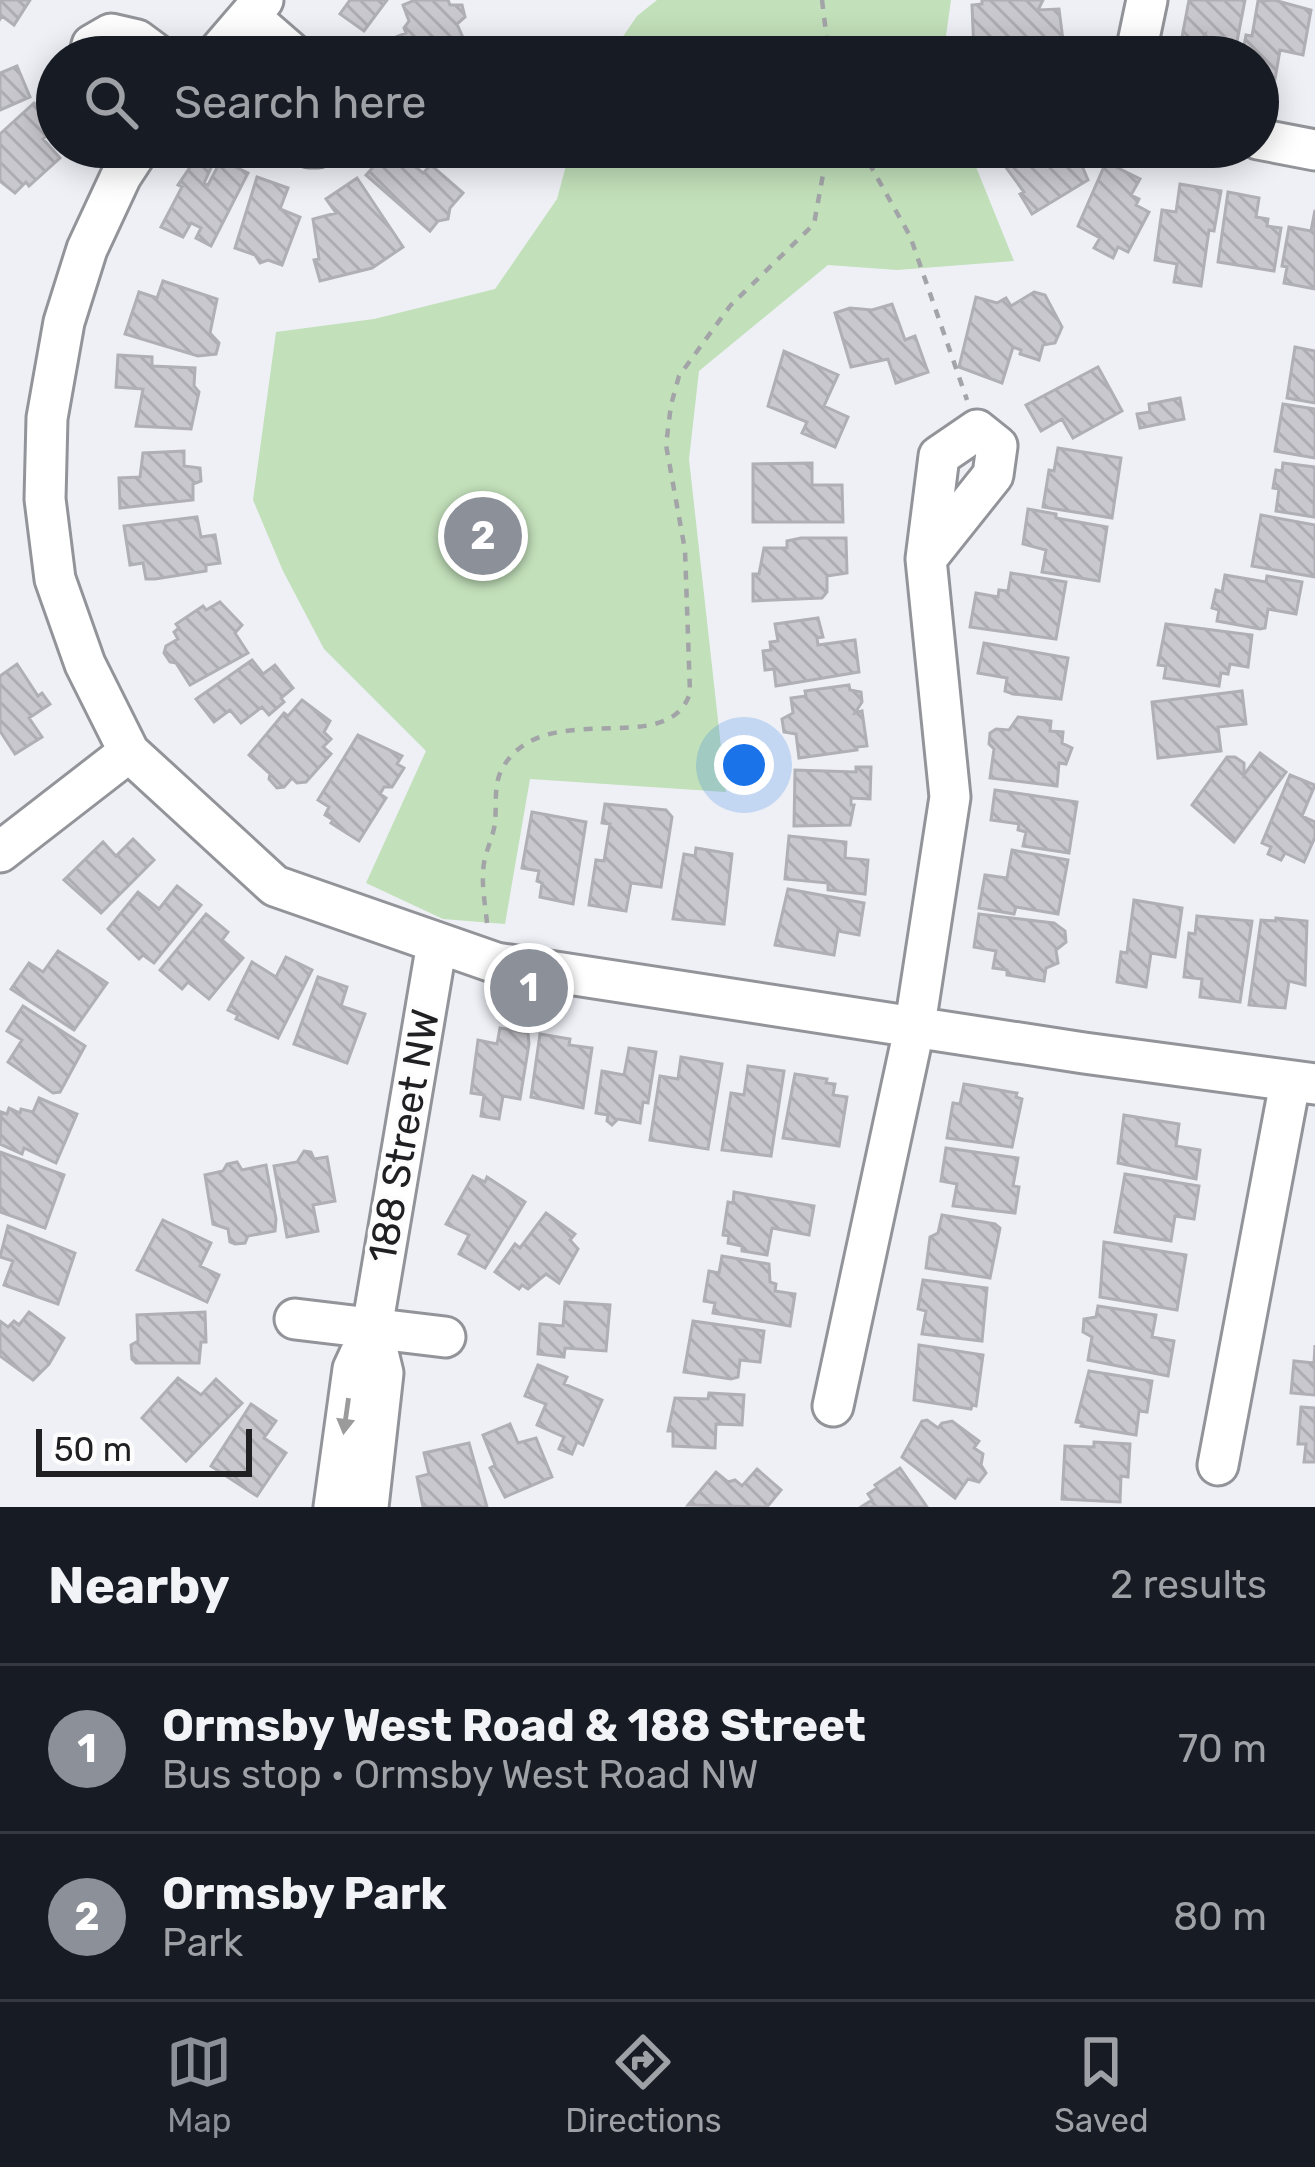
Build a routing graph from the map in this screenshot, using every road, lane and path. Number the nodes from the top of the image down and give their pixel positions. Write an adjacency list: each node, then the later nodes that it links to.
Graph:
1 (822, 0): 6 (path)
2 (1148, 0): 7 (street)
3 (256, 9): 4 (street); 5 (street)
4 (232, 36)
5 (278, 36)
6 (826, 36)
7 (1140, 36)
8 (1279, 143): 9 (street)
9 (1315, 150)
10 (126, 168): 15 (street)
11 (824, 168): 17 (path)
12 (872, 168): 13 (path)
13 (972, 414)
14 (926, 559): 19 (street)
15 (129, 752): 16 (street); 18 (street)
16 (0, 852)
17 (487, 930)
18 (437, 944): 19 (street); 22 (street, 188 Street NW)
19 (915, 1025): 20 (street); 24 (street)
20 (1303, 1083): 25 (street)
21 (295, 1319): 22 (street)
22 (372, 1328): 23 (street); 26 (street, 188 Street NW, one-way to 26); 27 (street, 188 Street NW)
23 (445, 1337)
24 (833, 1406)
25 (1218, 1465)
26 (334, 1507)
27 (368, 1507)

